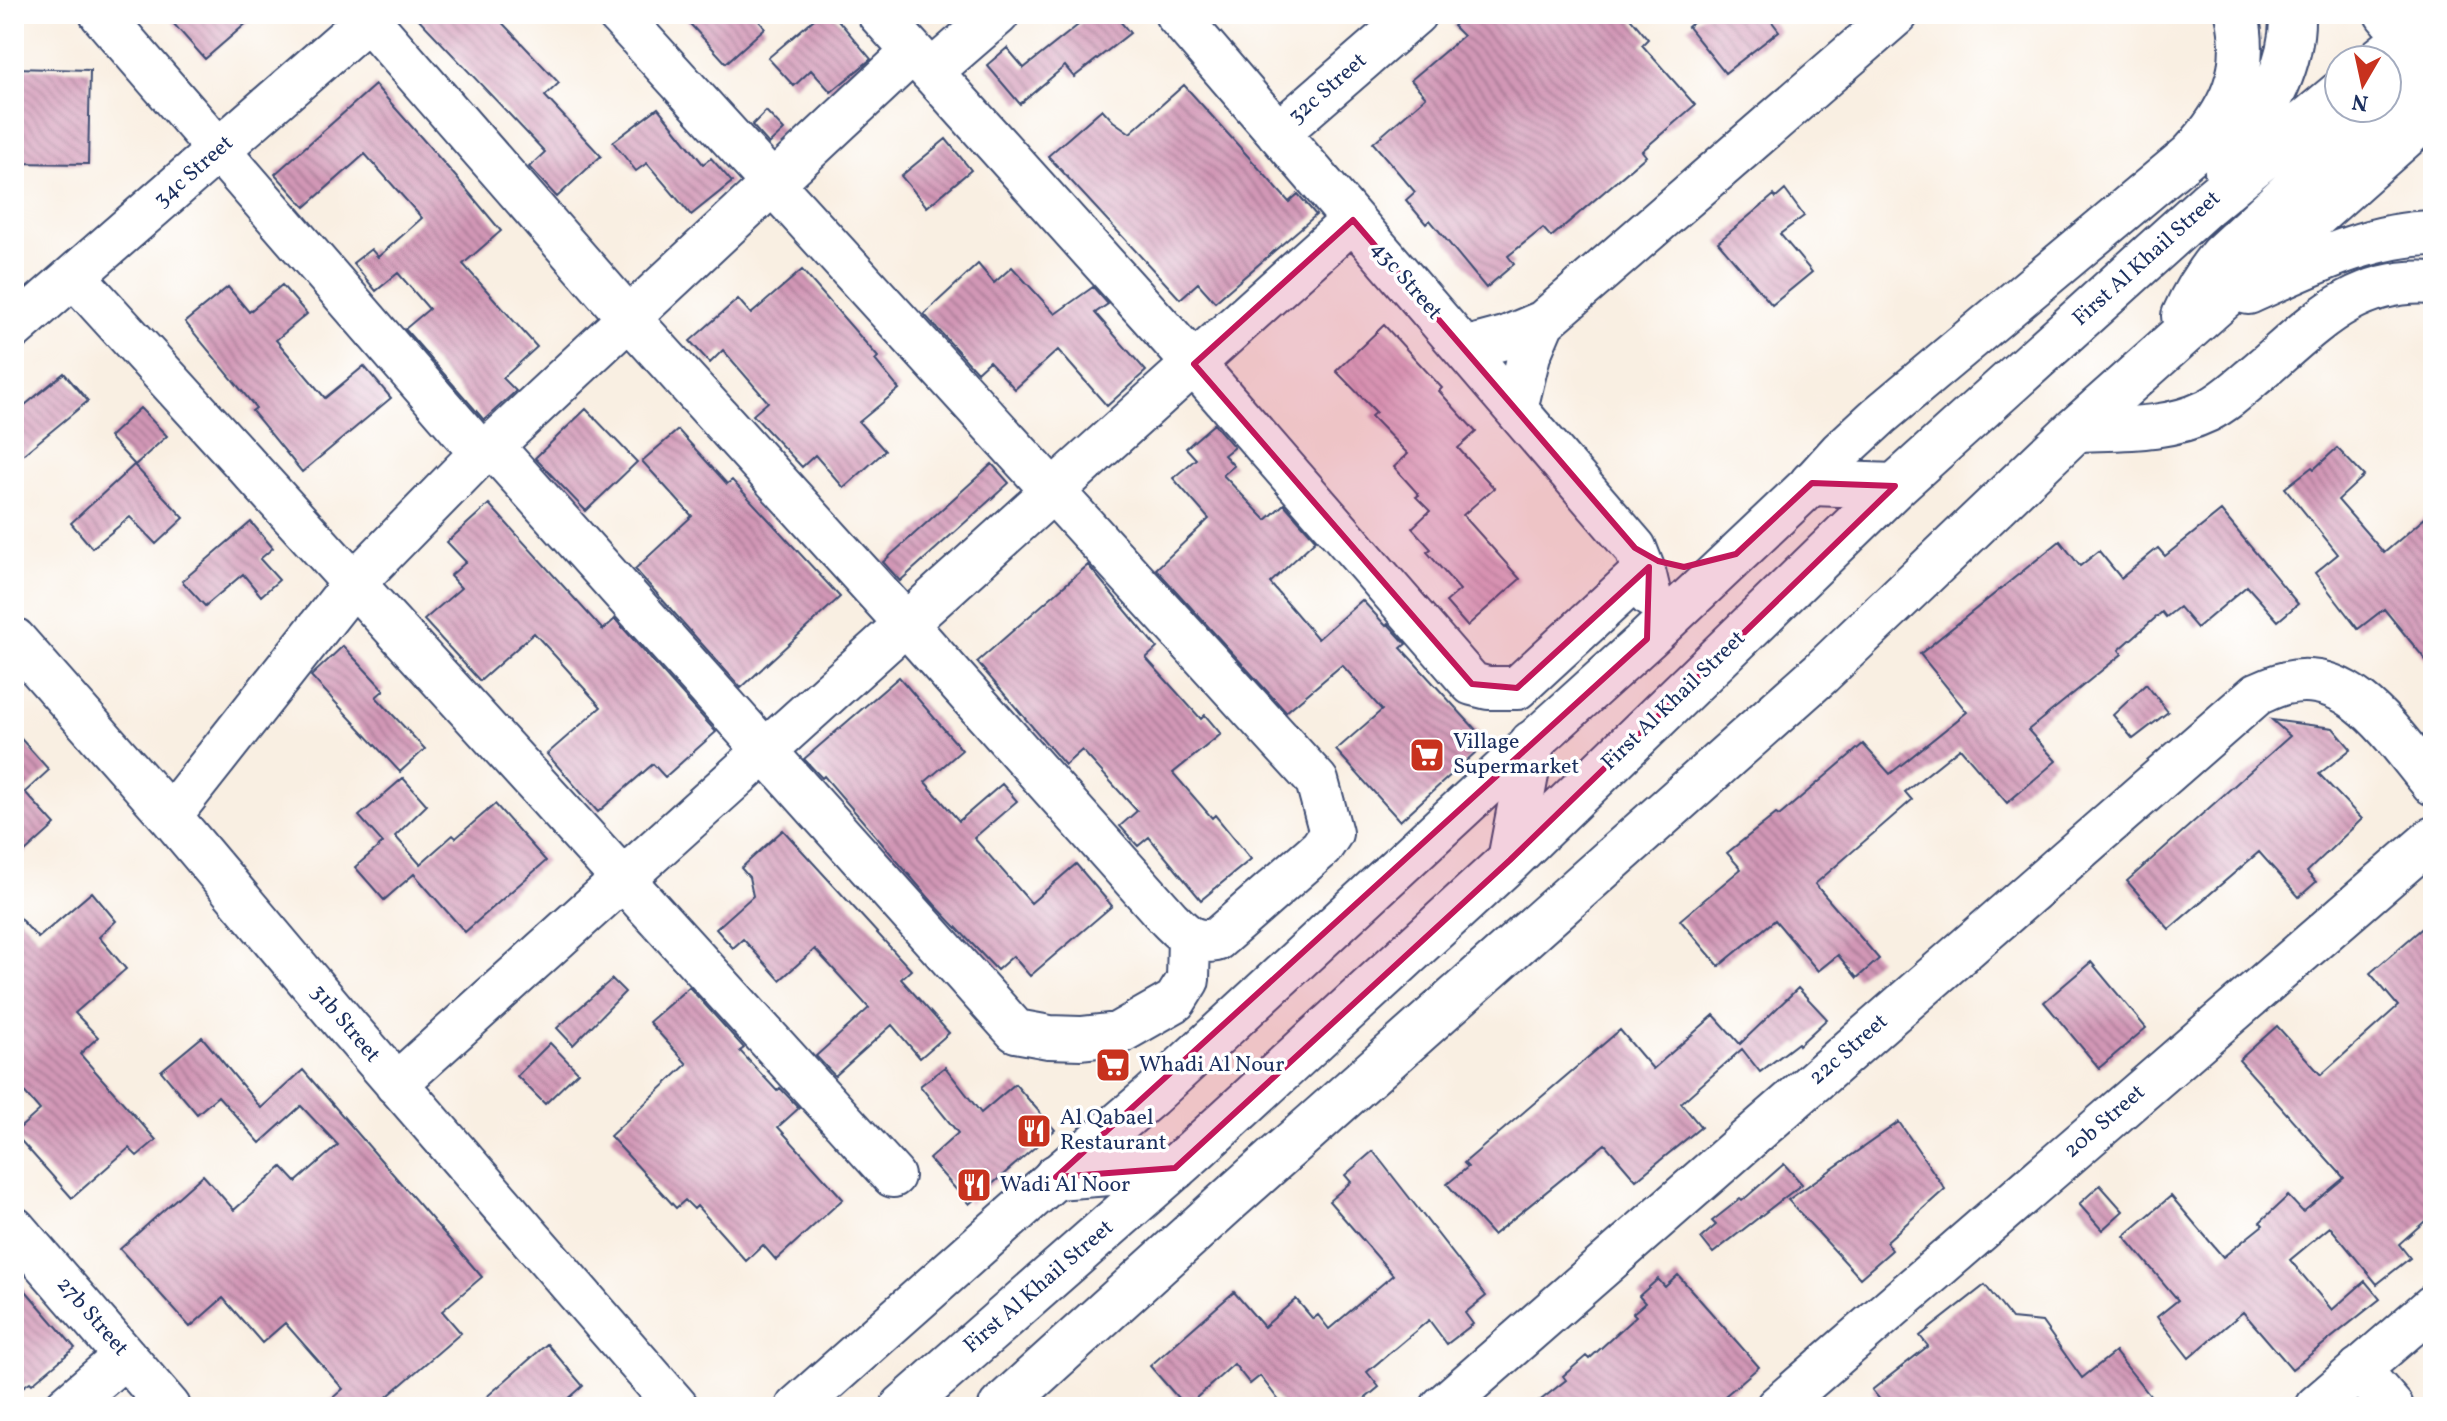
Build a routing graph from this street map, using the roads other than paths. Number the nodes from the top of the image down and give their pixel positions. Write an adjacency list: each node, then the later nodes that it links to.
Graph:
1 (101, 14): 18 (street)
2 (618, 14): 19 (street)
3 (879, 14): 12 (street)
4 (998, 14): 12 (street)
5 (1176, 14): 17 (street, 43c Street)
6 (1415, 14): 17 (street, 32c Street)
7 (1897, 14): 27 (street)
8 (2237, 14): 35 (street)
9 (2292, 14): 20 (main road)
10 (371, 16): 18 (street, 34c Street); 26 (street)
11 (2420, 38): 13 (main road)
12 (922, 62): 19 (street); 31 (street)
13 (2403, 71)
14 (2323, 107): 20 (main road, First Al Khail Street)
15 (2433, 111): 25 (main road)
16 (2364, 124): 29 (main road)
17 (1278, 133): 21 (street, 43c Street)
18 (219, 150): 23 (street, 34c Street); 34 (street)
19 (772, 183): 26 (street); 37 (street)
20 (2207, 204): 36 (main road, First Al Khail Street)
21 (1353, 220): 30 (street, 43c Street); 31 (street)
22 (2433, 233): 25 (main road)
23 (74, 276): 28 (street, 34c Street); 40 (street)
24 (2433, 283): 33 (street)
25 (2212, 307): 29 (main road)
26 (628, 317): 34 (street); 41 (street)
27 (1543, 322): 30 (street); 32 (street)
28 (14, 328)
29 (2179, 337): 33 (main road)
30 (1464, 349): 32 (street, 43c Street)
31 (1194, 364): 37 (street); 39 (street)
32 (1516, 409): 39 (street, 43c Street)
33 (2075, 430): 65 (main road)
34 (486, 449): 40 (street); 45 (street)
35 (1812, 483): 36 (main road); 38 (street)
36 (1895, 486): 49 (main road, First Al Khail Street)
37 (1053, 492): 41 (street); 51 (street)
38 (1736, 554): 39 (street, 43c Street); 43 (street)
39 (1640, 560): 43 (street)
40 (354, 583): 47 (street); 50 (street)
41 (906, 624): 45 (street); 51 (street)
42 (14, 639): 47 (street, 31b Street)
43 (1647, 639): 44 (street)
44 (1532, 743): 49 (main road); 55 (street)
45 (766, 751): 50 (street); 51 (street)
46 (2433, 784): 66 (street, 22c Street)
47 (170, 816): 52 (street, 31b Street)
48 (2433, 838): 67 (street, 20b Street)
49 (1510, 860): 53 (main road, First Al Khail Street)
50 (623, 880): 52 (street); 54 (street)
51 (1189, 938)
52 (396, 1084): 62 (street, 31b Street)
53 (1175, 1168): 55 (main road); 64 (main road, First Al Khail Street)
54 (893, 1176)
55 (1056, 1177): 63 (street)
56 (14, 1228): 58 (street, 27b Street)
57 (2433, 1306): 59 (street)
58 (125, 1356): 60 (street); 61 (street, 27b Street)
59 (2359, 1369): 68 (street); 69 (street)
60 (66, 1407)
61 (169, 1407)
62 (677, 1407)
63 (797, 1407)
64 (903, 1407)
65 (1001, 1407)
66 (1442, 1407)
67 (1777, 1407)
68 (2316, 1407)
69 (2392, 1407)

